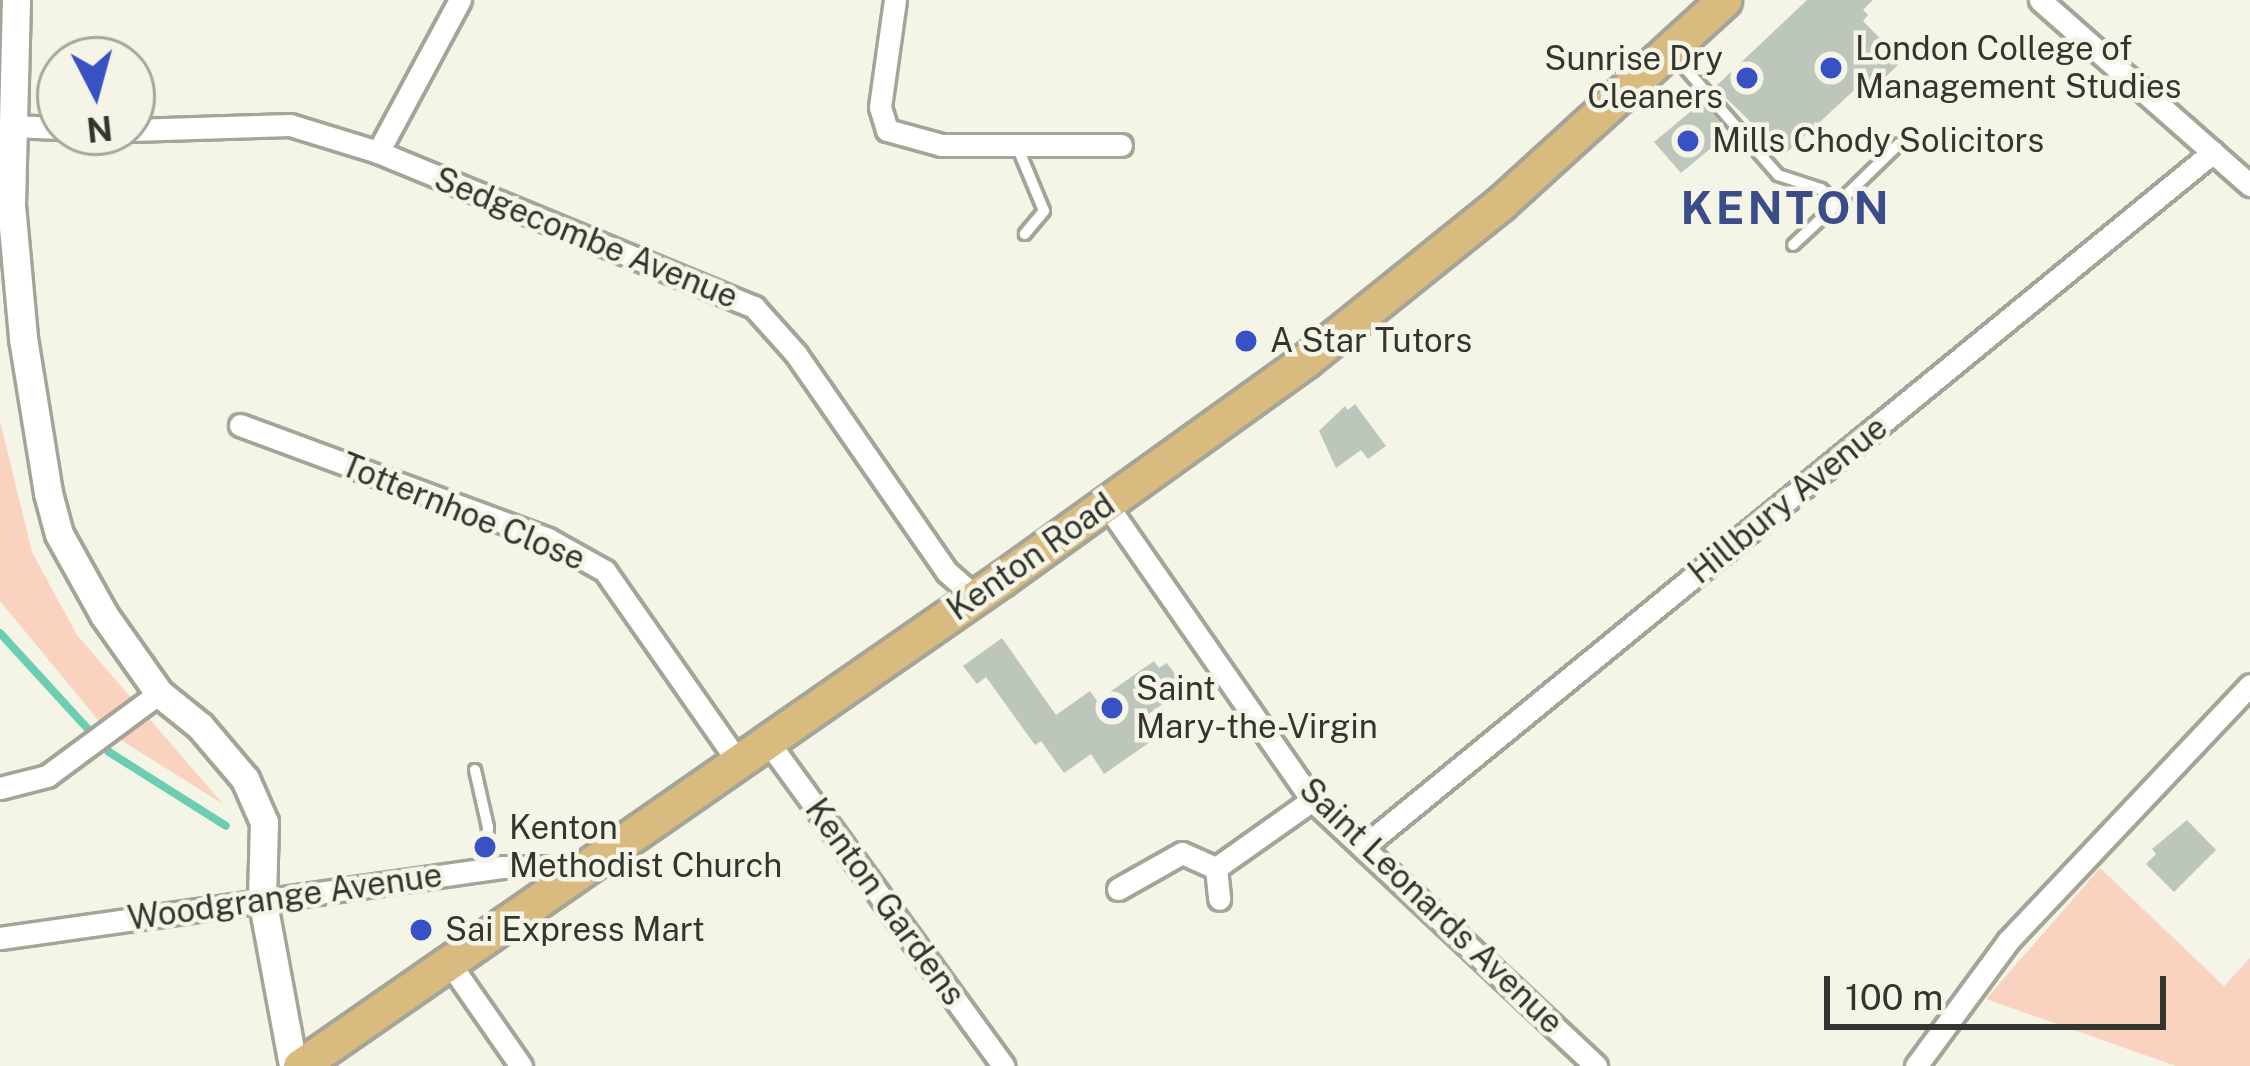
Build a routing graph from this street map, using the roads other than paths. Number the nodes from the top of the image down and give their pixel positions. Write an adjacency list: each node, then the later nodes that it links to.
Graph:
1 (14, 0): 7 (street)
2 (460, 0): 13 (street)
3 (895, 0): 12 (street)
4 (1724, 0): 6 (main road, Kenton Road)
5 (2040, 0): 14 (street)
6 (1670, 50): 16 (lane); 20 (main road, Kenton Road)
7 (11, 127): 8 (street); 23 (street)
8 (36, 128)
9 (156, 129): 13 (street, Sedgecombe Avenue)
10 (1899, 144): 16 (lane)
11 (1121, 145): 12 (street)
12 (1018, 146): 17 (lane)
13 (378, 152): 21 (street, Sedgecombe Avenue)
14 (2213, 152): 15 (street); 29 (street, Hillbury Avenue)
15 (2250, 185)
16 (1838, 204): 18 (lane)
17 (1025, 234)
18 (1793, 245)
19 (240, 425): 25 (street, Totternhoe Close)
20 (1107, 505): 21 (main road, Kenton Road); 28 (street, Saint Leonards Avenue)
21 (975, 596): 24 (main road, Kenton Road)
22 (2250, 685): 42 (street)
23 (159, 693): 27 (street); 34 (street)
24 (766, 739): 25 (main road, Kenton Road); 40 (street, Kenton Gardens)
25 (737, 760): 32 (main road, Kenton Road)
26 (475, 770): 31 (lane)
27 (0, 788)
28 (1312, 800): 29 (street, Saint Leonards Avenue); 30 (street)
29 (1363, 848): 41 (street, Saint Leonards Avenue)
30 (1216, 868): 33 (street); 35 (street)
31 (486, 869): 32 (street, Woodgrange Avenue); 34 (street, Woodgrange Avenue)
32 (568, 878): 37 (main road, Kenton Road)
33 (1118, 890)
34 (262, 898): 36 (street, Woodgrange Avenue); 38 (street)
35 (1220, 899)
36 (0, 938)
37 (448, 961): 38 (main road, Kenton Road); 39 (street)
38 (297, 1066)
39 (521, 1066)
40 (1004, 1066)
41 (1597, 1066)
42 (1916, 1066)

